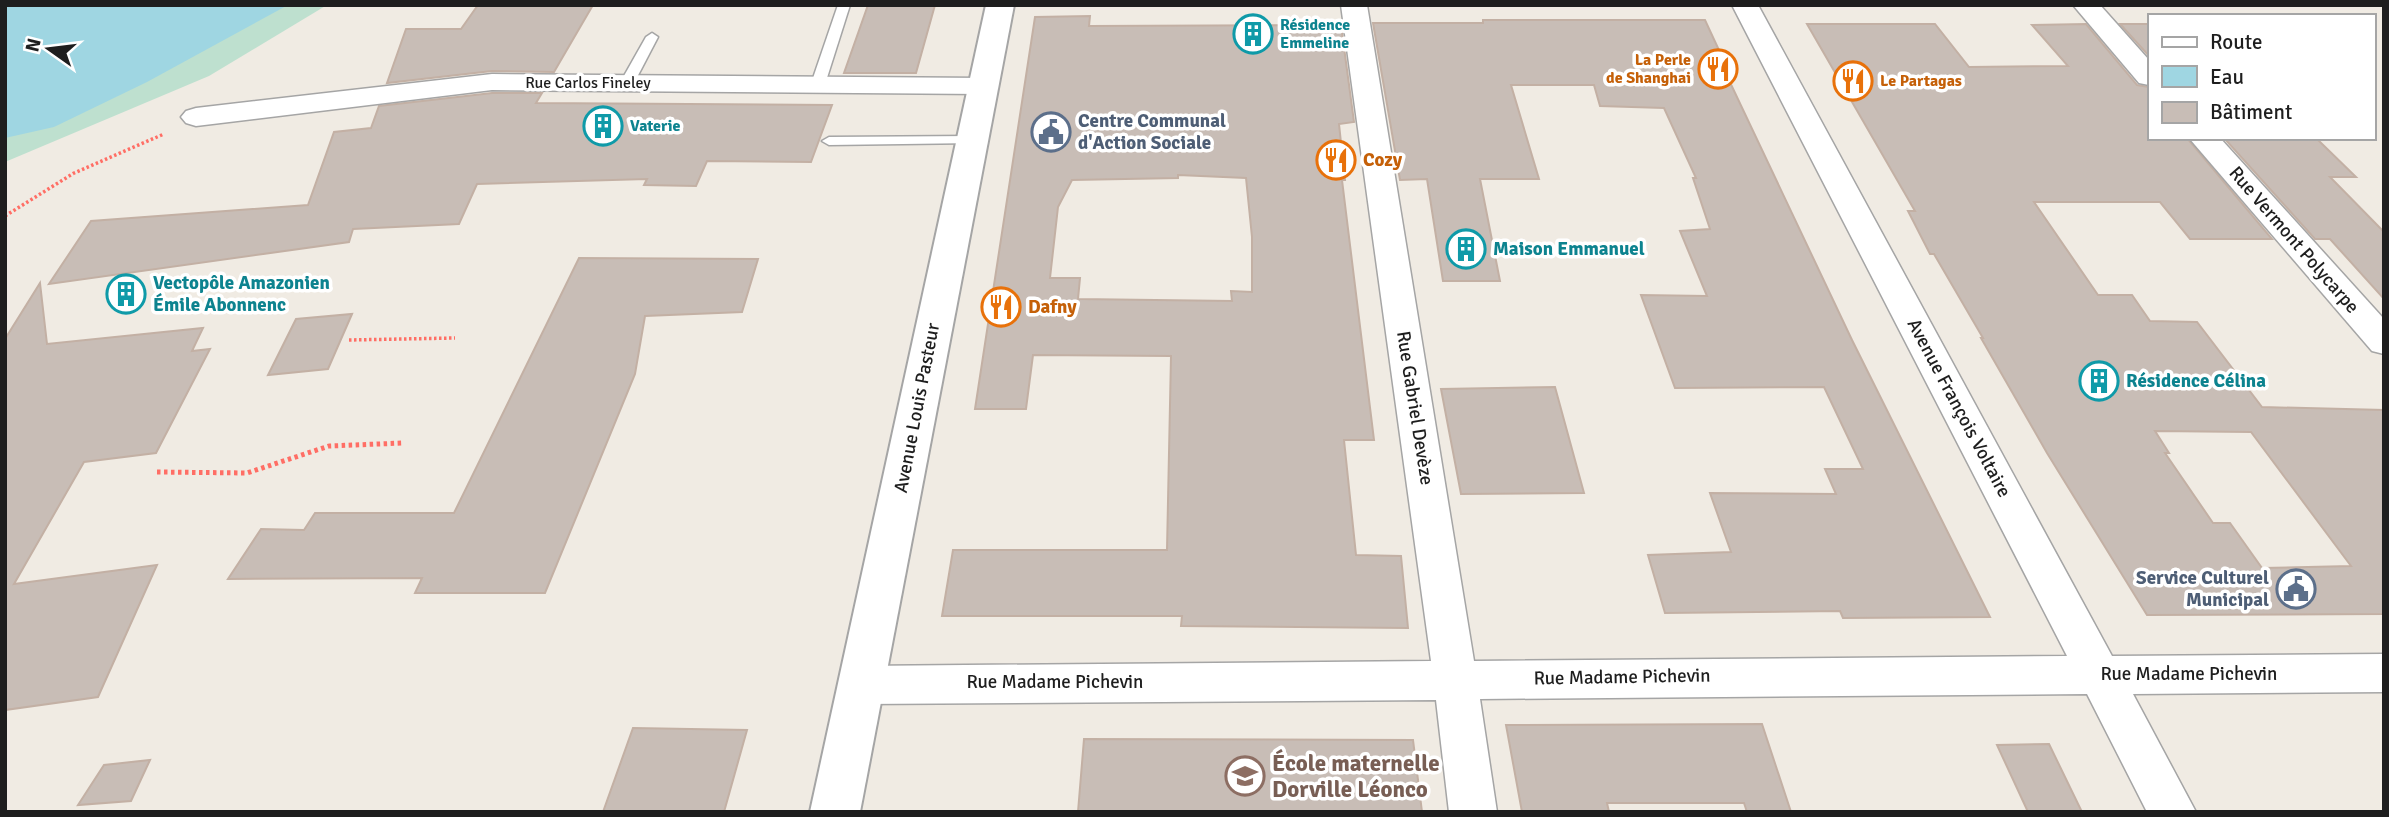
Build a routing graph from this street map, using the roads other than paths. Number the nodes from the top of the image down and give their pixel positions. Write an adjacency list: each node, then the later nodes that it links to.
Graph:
1 (844, 5): 9 (lane)
2 (1000, 5): 10 (street, Avenue Louis Pasteur)
3 (1354, 5): 18 (street, Rue Gabriel Devèze)
4 (1745, 5): 17 (street, Avenue François Voltaire)
5 (2086, 5): 7 (street)
6 (652, 37): 8 (lane)
7 (2148, 76)
8 (627, 83): 9 (street, Rue Carlos Fineley); 11 (street, Rue Carlos Fineley)
9 (818, 85): 10 (street, Rue Carlos Fineley)
10 (983, 86): 12 (street, Avenue Louis Pasteur)
11 (196, 117)
12 (972, 140): 14 (lane); 19 (street, Avenue Louis Pasteur)
13 (2205, 140): 15 (street, Rue Vermont Polycarpe)
14 (829, 141)
15 (2384, 342)
16 (2384, 673): 17 (street, Rue Madame Pichevin)
17 (2098, 675): 18 (street, Rue Madame Pichevin); 22 (street, Avenue François Voltaire)
18 (1455, 680): 19 (street, Rue Madame Pichevin); 21 (street, Rue Gabriel Devèze)
19 (861, 685): 20 (street, Avenue Louis Pasteur)
20 (835, 812)
21 (1473, 812)
22 (2172, 812)

